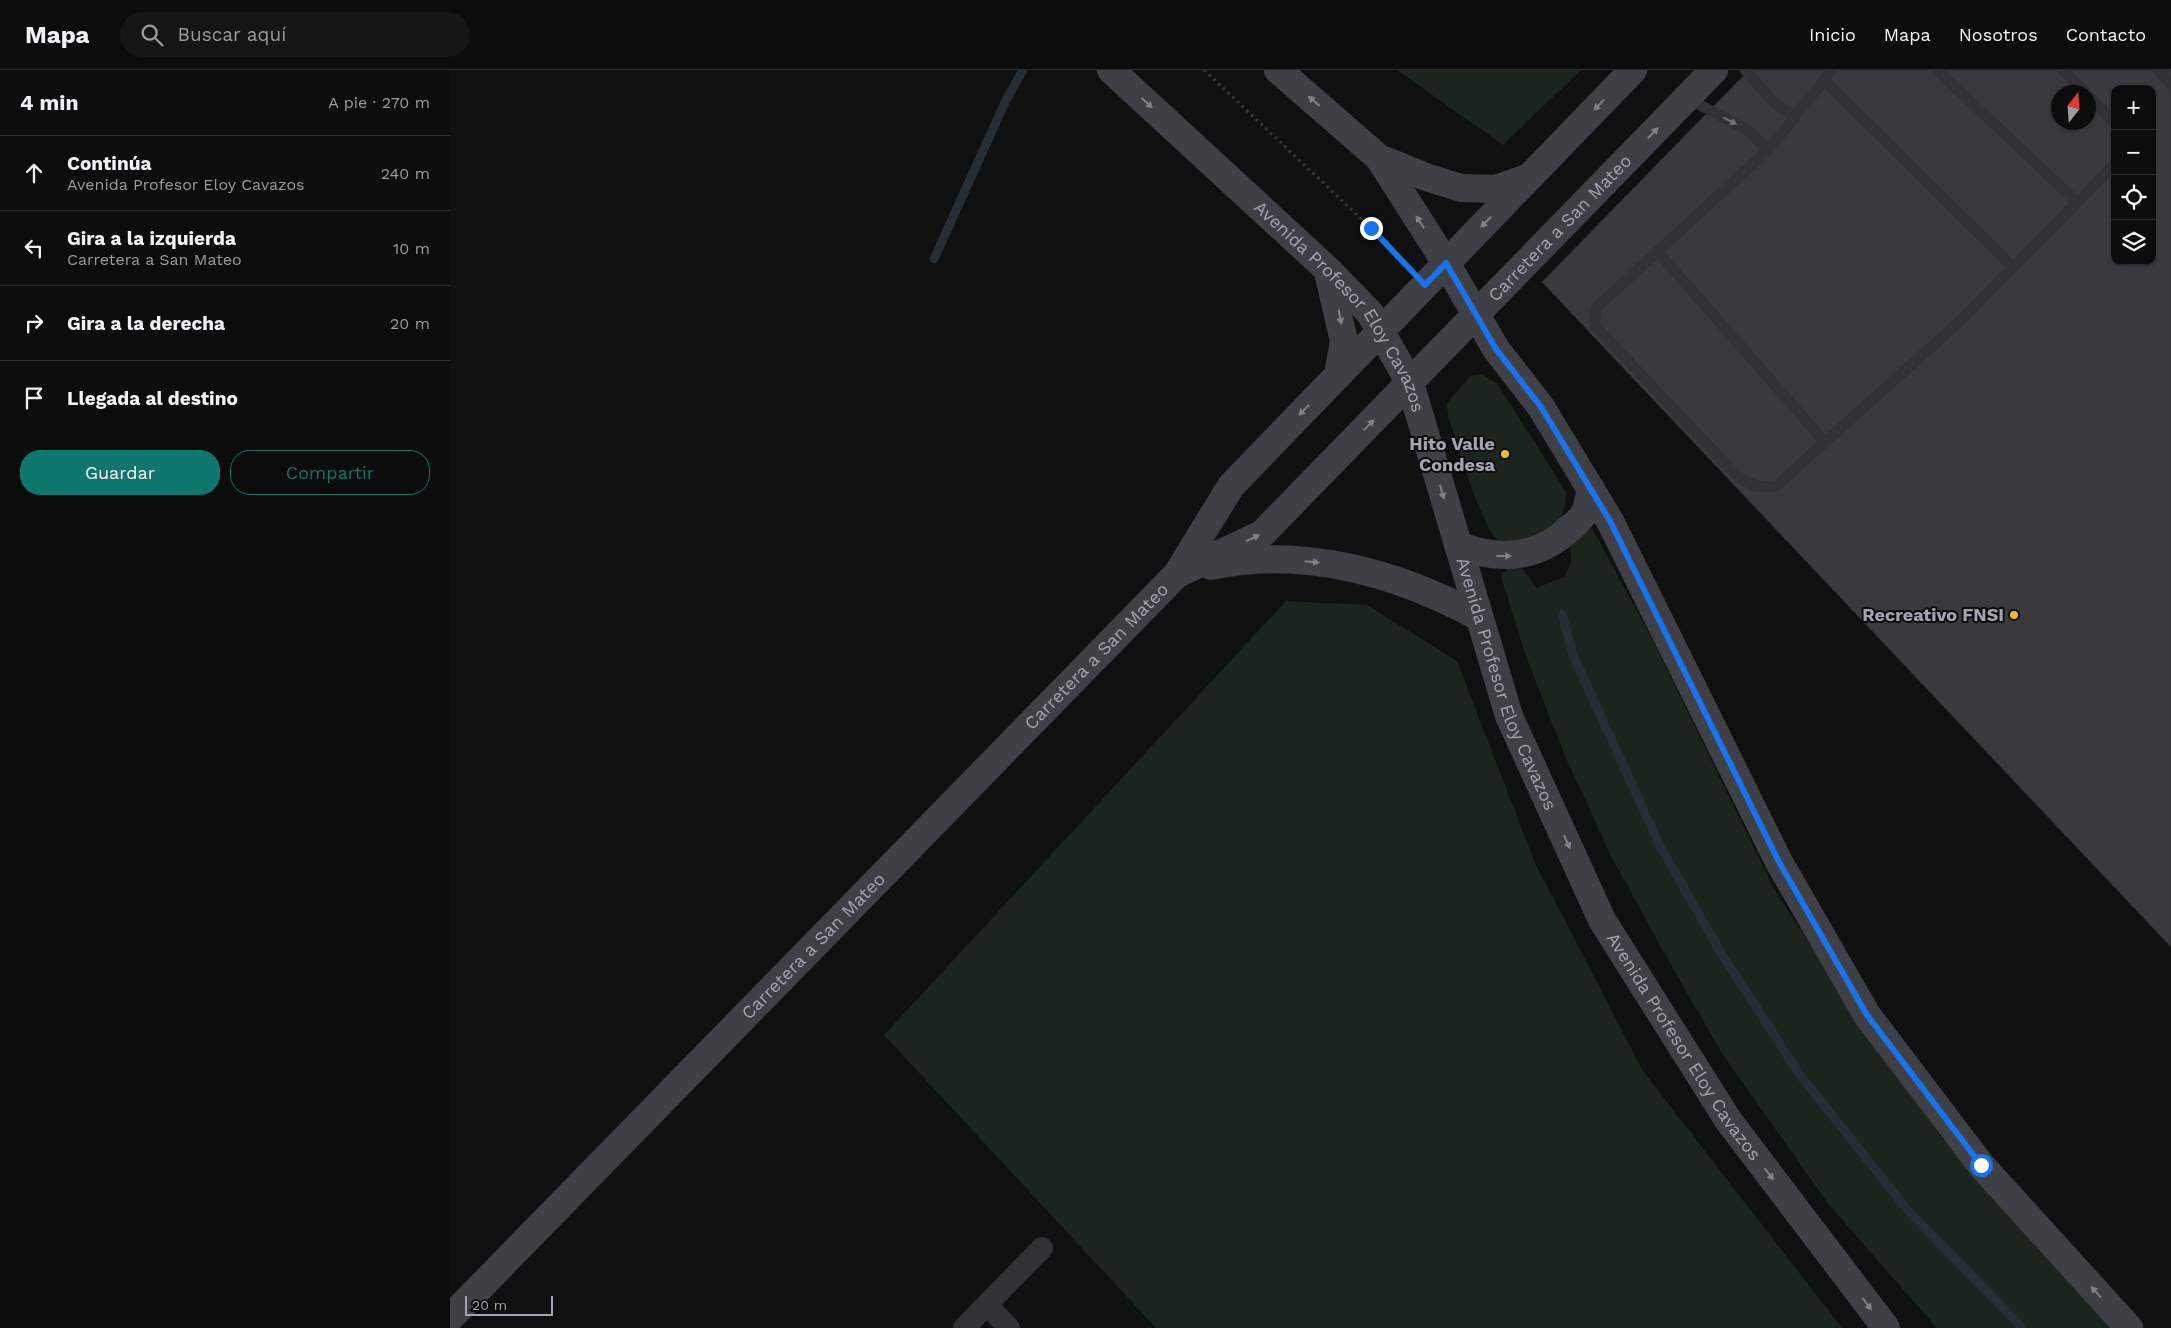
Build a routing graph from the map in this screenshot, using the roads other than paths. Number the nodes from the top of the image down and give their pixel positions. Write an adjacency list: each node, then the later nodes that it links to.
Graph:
1 (1111, 70): 25 (main road, Avenida Profesor Eloy Cavazos, one-way to 25)
2 (1278, 70): 18 (main road, one-way to 2)
3 (1633, 70): 20 (main road, Carretera a San Mateo, one-way to 20)
4 (1714, 70): 13 (main road, Carretera a San Mateo)
5 (1745, 70): 15 (lane)
6 (1832, 70): 10 (lane)
7 (1937, 70): 21 (lane)
8 (2158, 70): 11 (lane)
9 (2071, 73): 12 (lane)
10 (1824, 80): 15 (lane); 24 (lane)
11 (2171, 84)
12 (2080, 85)
13 (1687, 98): 17 (lane, one-way to 17); 26 (main road, Carretera a San Mateo, one-way to 13)
14 (2096, 104): 16 (lane)
15 (1794, 118): 17 (lane)
16 (2111, 118)
17 (1768, 150): 22 (lane)
18 (1379, 158): 20 (main road); 23 (main road, one-way to 18)
19 (2111, 168): 21 (lane)
20 (1529, 178): 23 (main road, Carretera a San Mateo, one-way to 23)
21 (2077, 202): 24 (lane)
22 (1658, 252): 30 (lane); 30 (lane)
23 (1446, 263): 26 (main road); 27 (main road, Carretera a San Mateo)
24 (2013, 267): 30 (lane)
25 (1328, 270): 27 (main road, Avenida Profesor Eloy Cavazos); 28 (main road, one-way to 28)
26 (1475, 313): 29 (main road, Carretera a San Mateo); 31 (main road)
27 (1381, 332): 28 (main road, Carretera a San Mateo); 29 (main road, Avenida Profesor Eloy Cavazos)
28 (1338, 375): 33 (main road, Carretera a San Mateo, one-way to 33)
29 (1410, 383): 32 (main road, Avenida Profesor Eloy Cavazos, one-way to 32); 33 (main road, Carretera a San Mateo, one-way to 29)
30 (1825, 442)
31 (1591, 489): 32 (main road, one-way to 31); 41 (main road, one-way to 31)
32 (1458, 545): 34 (main road, Avenida Profesor Eloy Cavazos)
33 (1177, 574): 34 (main road, one-way to 34); 37 (main road, Carretera a San Mateo)
34 (1478, 617): 40 (main road, Avenida Profesor Eloy Cavazos, one-way to 40)
35 (1042, 1248): 36 (street)
36 (987, 1305): 38 (street); 39 (street)
37 (450, 1318)
38 (964, 1328)
39 (1009, 1328)
40 (1886, 1328)
41 (2129, 1328)

